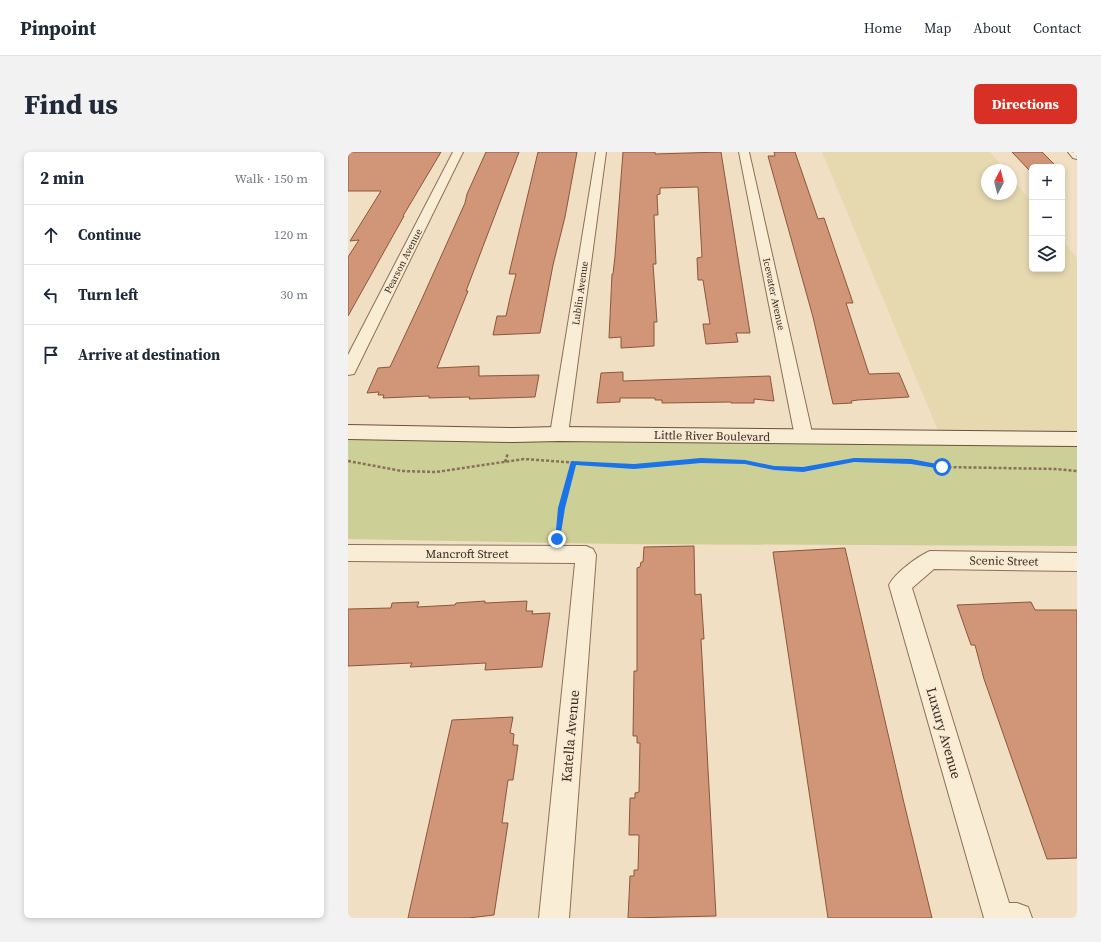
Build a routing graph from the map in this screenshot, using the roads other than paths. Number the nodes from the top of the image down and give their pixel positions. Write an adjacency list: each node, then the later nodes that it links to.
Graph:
1 (458, 152): 6 (street, Pearson Avenue)
2 (601, 152): 8 (street, Lublin Avenue)
3 (744, 152): 9 (street, Icewater Avenue)
4 (1073, 152): 5 (street)
5 (1077, 156)
6 (348, 370)
7 (348, 432): 8 (street, Little River Boulevard)
8 (559, 434): 9 (street, Little River Boulevard)
9 (804, 437): 10 (street, Little River Boulevard)
10 (1077, 439)
11 (348, 553): 12 (street, Mancroft Street)
12 (586, 555): 15 (street, Katella Avenue)
13 (930, 560): 14 (street, Scenic Street); 16 (street, Luxury Avenue)
14 (1077, 562)
15 (554, 918)
16 (999, 918): 17 (street)
17 (1017, 918)

